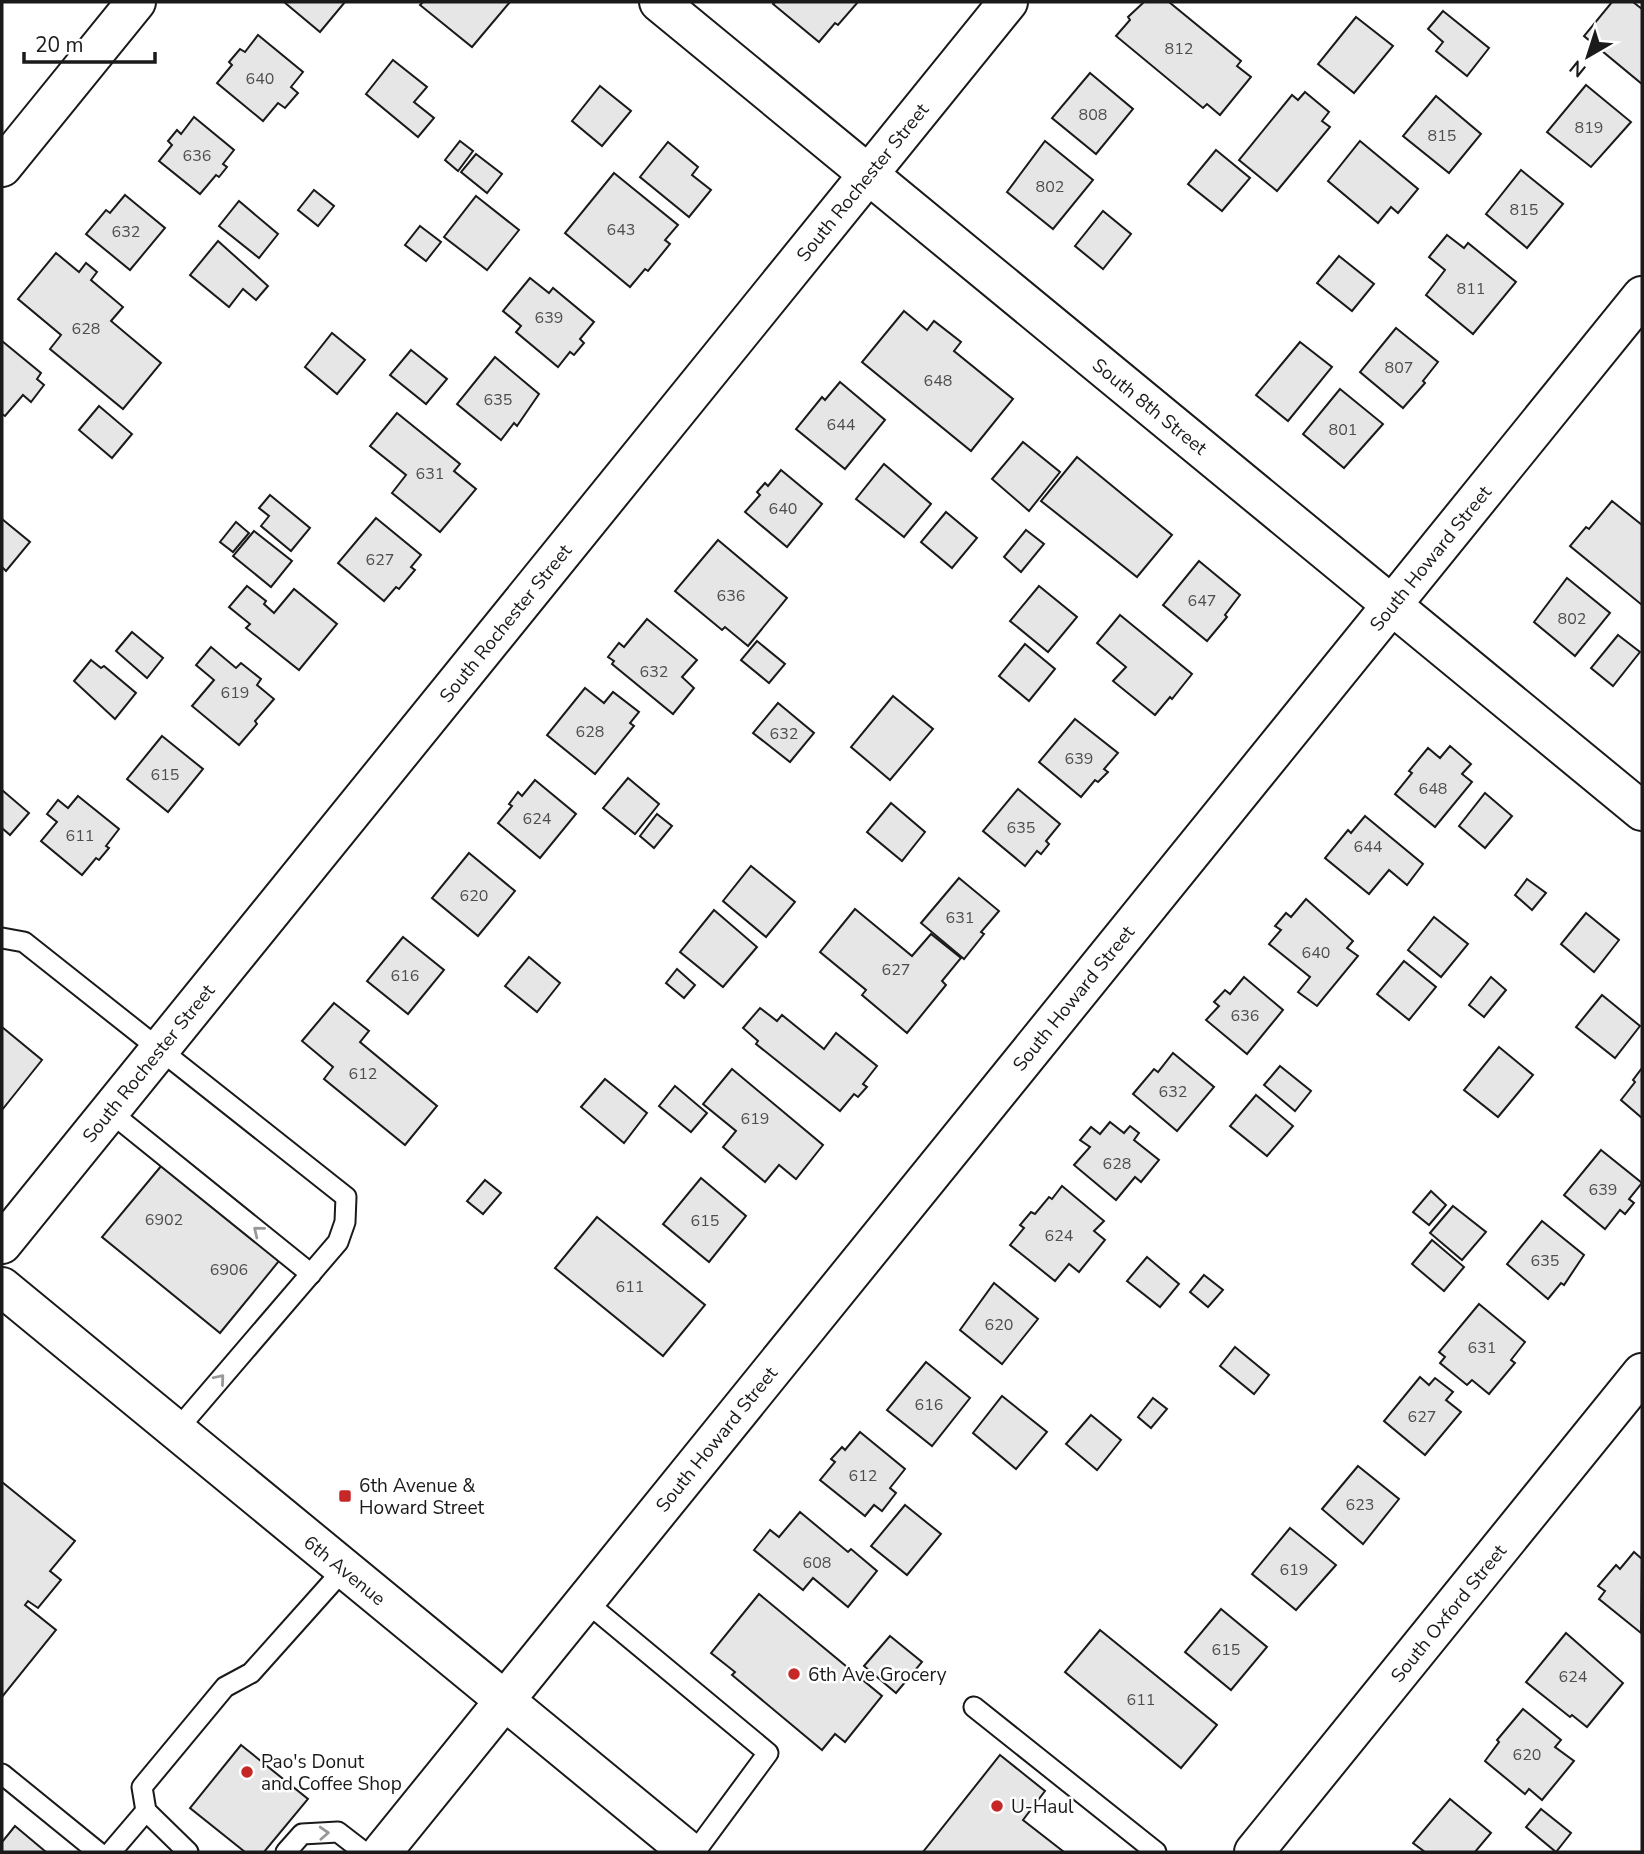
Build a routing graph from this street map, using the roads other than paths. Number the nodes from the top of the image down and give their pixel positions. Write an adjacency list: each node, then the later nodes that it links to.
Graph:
1 (136, 2): 4 (street)
2 (659, 2): 5 (street, South 8th Street)
3 (1008, 2): 5 (street, South Rochester Street)
4 (2, 167)
5 (868, 174): 7 (street, South 8th Street); 10 (street, South Rochester Street)
6 (1642, 296): 7 (street, South Howard Street)
7 (1392, 605): 8 (street, South 8th Street); 18 (street, South Howard Street)
8 (1642, 811)
9 (2, 938): 10 (lane)
10 (158, 1050): 11 (street, South Rochester Street); 13 (lane)
11 (108, 1111): 12 (street, South Rochester Street); 13 (lane, one-way to 11)
12 (2, 1244)
13 (311, 1273): 16 (lane, one-way to 13)
14 (2, 1287): 16 (street, 6th Avenue)
15 (1642, 1373): 32 (street, South Oxford Street)
16 (176, 1431): 17 (street, 6th Avenue)
17 (344, 1569): 19 (street, 6th Avenue); 22 (lane)
18 (585, 1601): 19 (street, South Howard Street); 30 (lane)
19 (505, 1701): 28 (street, South Howard Street); 29 (street, 6th Avenue)
20 (974, 1707): 31 (lane)
21 (2, 1774): 23 (lane)
22 (146, 1811): 24 (lane); 25 (lane)
23 (98, 1852)
24 (111, 1852)
25 (188, 1852)
26 (286, 1852): 27 (lane, one-way to 27)
27 (364, 1852)
28 (382, 1852)
29 (690, 1852)
30 (695, 1852)
31 (1156, 1852)
32 (1254, 1852)

